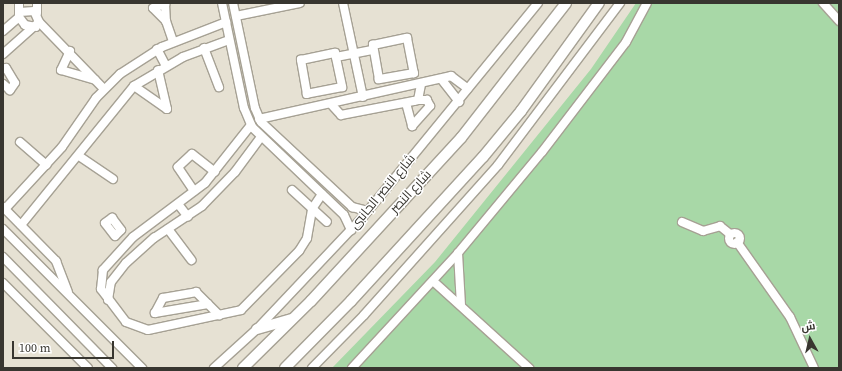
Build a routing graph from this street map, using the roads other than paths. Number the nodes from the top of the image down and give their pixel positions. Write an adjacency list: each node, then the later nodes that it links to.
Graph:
1 (18, 3): 14 (street)
2 (37, 3): 13 (street)
3 (222, 3): 18 (street)
4 (233, 3): 15 (street)
5 (300, 3): 15 (street)
6 (343, 3): 28 (street)
7 (538, 3): 41 (street, شارع النصر الجانبى)
8 (566, 3): 87 (main road, شارع النصر)
9 (599, 3): 95 (main road)
10 (620, 3): 96 (street)
11 (647, 3): 74 (street)
12 (823, 3): 17 (street)
13 (37, 13): 14 (street); 19 (street)
14 (19, 14): 19 (street); 20 (street)
15 (236, 16): 49 (street)
16 (166, 21): 22 (street)
17 (839, 21)
18 (226, 22): 21 (street); 22 (street)
19 (37, 25): 26 (street); 27 (street)
20 (4, 28)
21 (230, 40): 23 (street); 50 (street)
22 (173, 41): 24 (street)
23 (204, 48): 30 (street); 39 (street)
24 (157, 49): 30 (street); 40 (street)
25 (373, 50): 28 (street); 33 (street); 33 (street)
26 (70, 51): 34 (street); 34 (street)
27 (3, 54)
28 (353, 54): 29 (street); 43 (street)
29 (336, 57): 42 (street); 42 (street)
30 (166, 66): 32 (street)
31 (3, 69): 36 (street)
32 (158, 70): 37 (street); 37 (street)
33 (414, 73): 38 (street)
34 (95, 80): 40 (street)
35 (442, 80): 38 (street); 41 (street); 45 (street)
36 (3, 84)
37 (134, 86): 53 (street)
38 (419, 86): 43 (street); 44 (street)
39 (219, 87)
40 (104, 89): 54 (street)
41 (468, 90): 45 (street, شارع النصر الجانبى)
42 (307, 94): 48 (street)
43 (363, 97): 47 (street)
44 (418, 100): 46 (street); 46 (street)
45 (459, 102): 64 (street, شارع النصر الجانبى)
46 (406, 103): 47 (street)
47 (331, 104): 48 (street)
48 (310, 108): 49 (street)
49 (259, 119): 59 (street)
50 (251, 125): 51 (street); 55 (street)
51 (261, 137): 60 (street); 65 (street)
52 (20, 142): 54 (street)
53 (79, 156): 56 (street); 68 (street)
54 (46, 165): 62 (street)
55 (216, 172): 58 (street); 58 (street)
56 (113, 179)
57 (292, 190): 63 (street)
58 (194, 191): 61 (street)
59 (335, 191): 60 (street); 64 (street)
60 (325, 196): 63 (street); 71 (street)
61 (178, 204): 65 (street); 73 (street)
62 (4, 208): 68 (street)
63 (312, 209): 66 (street); 86 (street)
64 (368, 211): 71 (street, شارع النصر الجانبى)
65 (188, 217): 70 (street)
66 (327, 222)
67 (682, 222): 99 (street)
68 (21, 225): 81 (street)
69 (3, 229): 81 (street)
70 (168, 229): 76 (street); 79 (street)
71 (351, 230): 89 (street, شارع النصر الجانبى)
72 (118, 233): 73 (street)
73 (127, 243): 77 (street)
74 (458, 253): 78 (street); 84 (street)
75 (3, 257): 91 (street)
76 (191, 260)
77 (100, 277): 79 (street); 82 (street)
78 (433, 280): 84 (street); 97 (street)
79 (111, 282): 82 (street)
80 (3, 283): 90 (street)
81 (68, 293): 92 (street)
82 (108, 301): 88 (street)
83 (208, 304): 85 (street); 85 (street); 86 (street)
84 (461, 305): 98 (street)
85 (163, 313): 88 (street)
86 (219, 315): 88 (street)
87 (293, 319): 89 (main road); 94 (main road, شارع النصر)
88 (159, 329)
89 (257, 329): 93 (street, شارع النصر الجانبى)
90 (88, 368)
91 (112, 368)
92 (142, 368)
93 (214, 368)
94 (243, 368)
95 (284, 368)
96 (312, 368)
97 (352, 368)
98 (529, 368)
99 (814, 368)

